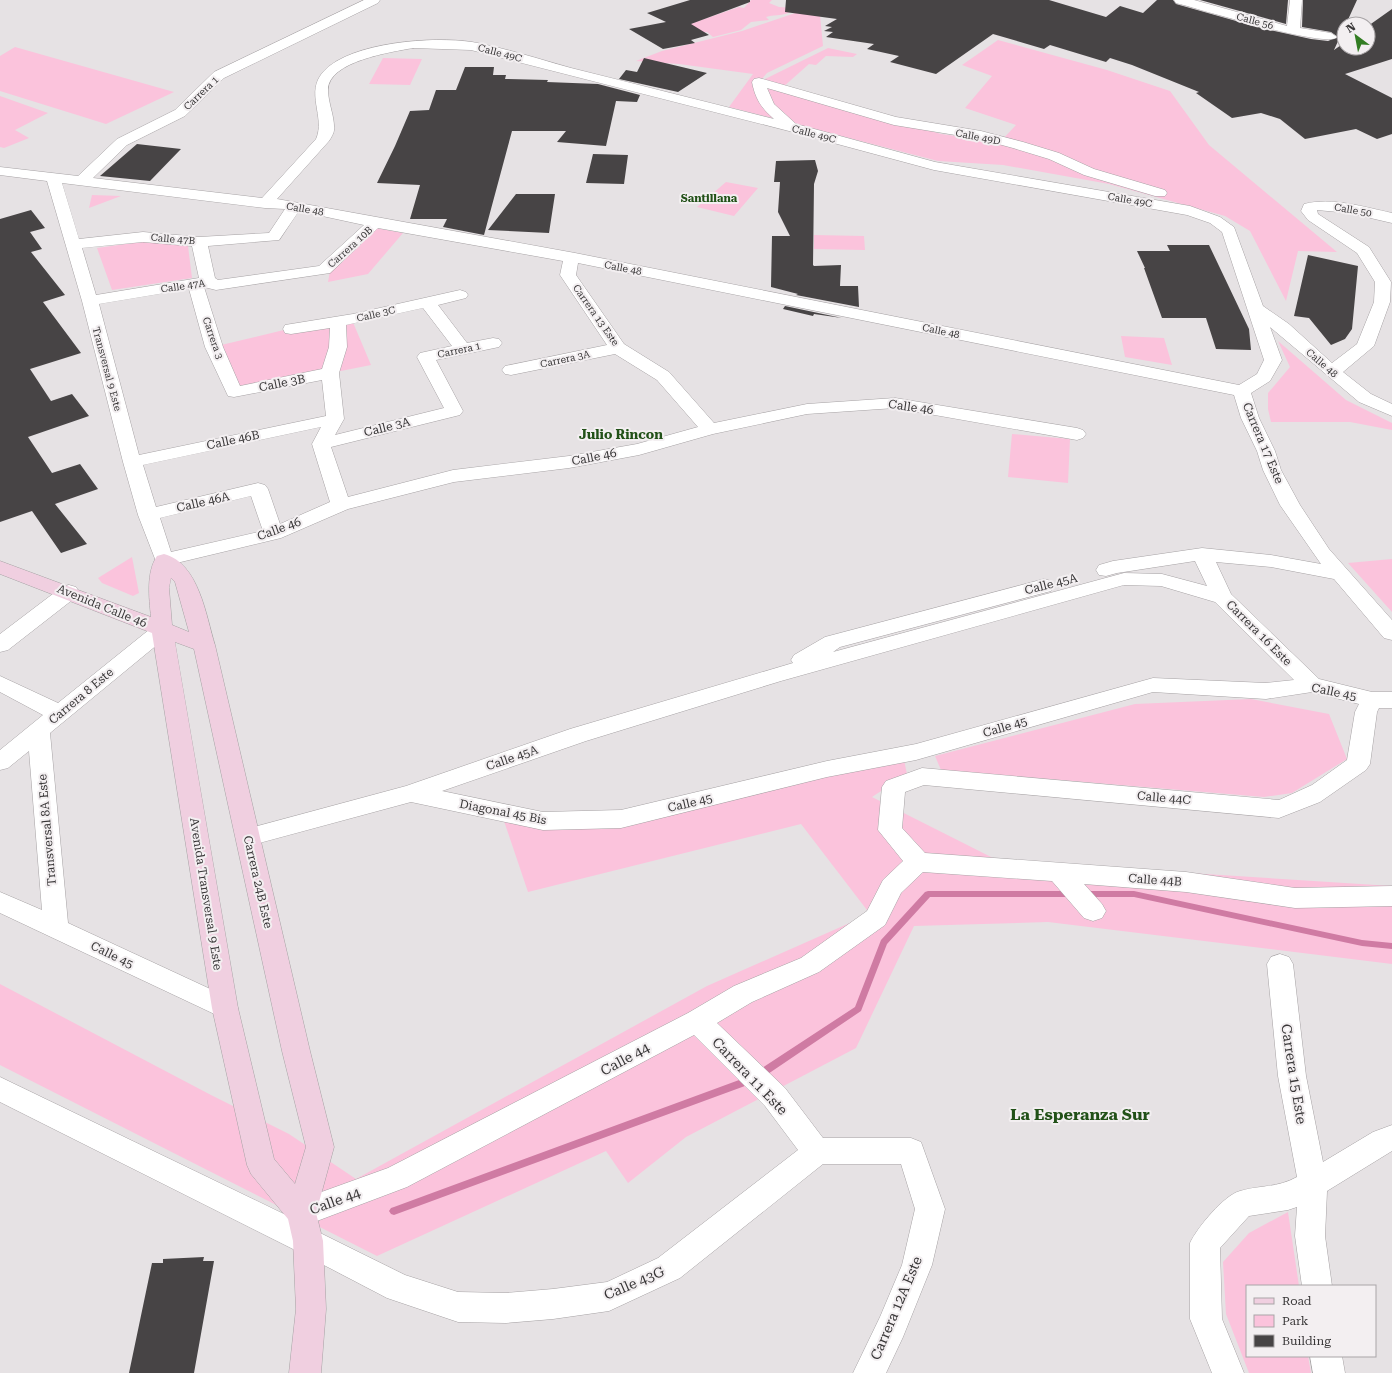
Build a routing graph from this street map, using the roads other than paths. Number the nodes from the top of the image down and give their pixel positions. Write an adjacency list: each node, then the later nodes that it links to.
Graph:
1 (374, 0): 9 (street, Carrera 1)
2 (1180, 0): 4 (street, Calle 56)
3 (1296, 0): 4 (street)
4 (1293, 31): 5 (street, Calle 56)
5 (1331, 37)
6 (794, 128): 10 (street, Calle 49C); 12 (street, Calle 49C); 12 (street, Calle 49D)
7 (0, 171): 8 (street, Calle 48)
8 (53, 177): 9 (street, Calle 48); 17 (street, Transversal 9 Este)
9 (82, 180): 10 (street, Calle 48)
10 (265, 203): 11 (street, Calle 48)
11 (295, 206): 15 (street, Calle 48); 16 (street, Calle 47B)
12 (1190, 211): 14 (street, Calle 49C)
13 (1392, 218): 31 (street, Calle 50)
14 (1215, 220): 24 (street, Carrera 17 Este)
15 (375, 223): 18 (street, Calle 48); 19 (street, Carrera 10B)
16 (199, 242): 17 (street, Calle 47B); 20 (street, Carrera 3)
17 (72, 244): 22 (street, Transversal 9 Este)
18 (575, 258): 28 (street, Carrera 13 Este); 33 (street, Calle 48)
19 (324, 270): 20 (street, Calle 47A)
20 (201, 282): 22 (street, Calle 47A); 34 (street, Carrera 3)
21 (460, 295): 23 (street, Calle 3C)
22 (90, 301): 41 (street, Transversal 9 Este)
23 (427, 302): 25 (street, Calle 3C); 29 (street)
24 (1256, 309): 31 (street, Calle 48); 33 (street, Carrera 17 Este)
25 (338, 322): 26 (street, Calle 3C); 32 (street)
26 (290, 329)
27 (493, 343): 29 (street, Carrera 1)
28 (618, 348): 30 (street, Carrera 3A); 38 (street, Carrera 13 Este)
29 (463, 349): 35 (street, Carrera 1)
30 (511, 370)
31 (1332, 372): 36 (street, Calle 48)
32 (330, 373): 34 (street, Calle 3B); 37 (street)
33 (1242, 391): 49 (street, Carrera 17 Este)
34 (234, 392)
35 (454, 411): 40 (street, Calle 3A)
36 (1392, 411)
37 (335, 418): 40 (street); 41 (street, Calle 46B)
38 (710, 429): 39 (street, Calle 46); 42 (street, Calle 46)
39 (1077, 434)
40 (321, 444): 42 (street)
41 (132, 462): 43 (street, Transversal 9 Este)
42 (341, 505): 44 (street, Calle 46)
43 (148, 516): 44 (street, Calle 46A); 46 (street, Transversal 9 Este)
44 (274, 534): 46 (street, Calle 46)
45 (1202, 554): 48 (street, Calle 45A); 49 (street, Calle 45A); 51 (street, Carrera 16 Este)
46 (164, 560): 52 (main road, Avenida Transversal 9 Este); 55 (main road, Carrera 24B Este)
47 (0, 567): 50 (main road, Avenida Calle 46)
48 (1118, 573): 51 (street, Calle 45A); 64 (street, Calle 45A)
49 (1339, 574): 53 (street, Carrera 17 Este)
50 (70, 592): 52 (main road, Avenida Calle 46); 54 (street)
51 (1222, 597): 57 (street, Carrera 16 Este)
52 (162, 630): 55 (main road, Avenida Calle 46); 59 (street, Carrera 8 Este); 74 (main road, Avenida Transversal 9 Este)
53 (1392, 633)
54 (0, 645)
55 (204, 645): 66 (main road, Carrera 24B Este)
56 (0, 683): 59 (street)
57 (1312, 685): 58 (street, Calle 45); 61 (street, Calle 45)
58 (1382, 700): 63 (street, Calle 44C)
59 (60, 714): 60 (street, Carrera 8 Este)
60 (38, 732): 62 (street, Carrera 8 Este); 72 (street, Transversal 8A Este)
61 (916, 752): 63 (street); 65 (street, Calle 45)
62 (0, 762)
63 (922, 776): 67 (street, Calle 44C)
64 (411, 793): 65 (street, Diagonal 45 Bis); 66 (street, Calle 45A)
65 (621, 819)
66 (248, 837): 80 (main road, Carrera 24B Este)
67 (918, 862): 68 (street, Calle 44B); 75 (street, Calle 44)
68 (1059, 873): 69 (street, Calle 44B); 71 (street)
69 (1392, 896)
70 (0, 902): 72 (street, Calle 45)
71 (1093, 911)
72 (56, 928): 74 (street, Calle 45)
73 (1280, 964): 79 (street, Carrera 15 Este)
74 (225, 1008): 80 (main road, Avenida Transversal 9 Este)
75 (697, 1021): 78 (street, Carrera 11 Este); 80 (street, Calle 44)
76 (0, 1089): 81 (street)
77 (1392, 1138): 79 (street)
78 (816, 1151): 81 (street, Calle 43G); 85 (street, Carrera 12A Este)
79 (1313, 1184): 82 (street, Carrera 15 Este); 86 (street)
80 (302, 1213): 81 (main road)
81 (308, 1241): 84 (main road)
82 (1317, 1285)
83 (1326, 1357): 87 (street)
84 (305, 1373)
85 (869, 1373)
86 (1228, 1373)
87 (1329, 1373)

